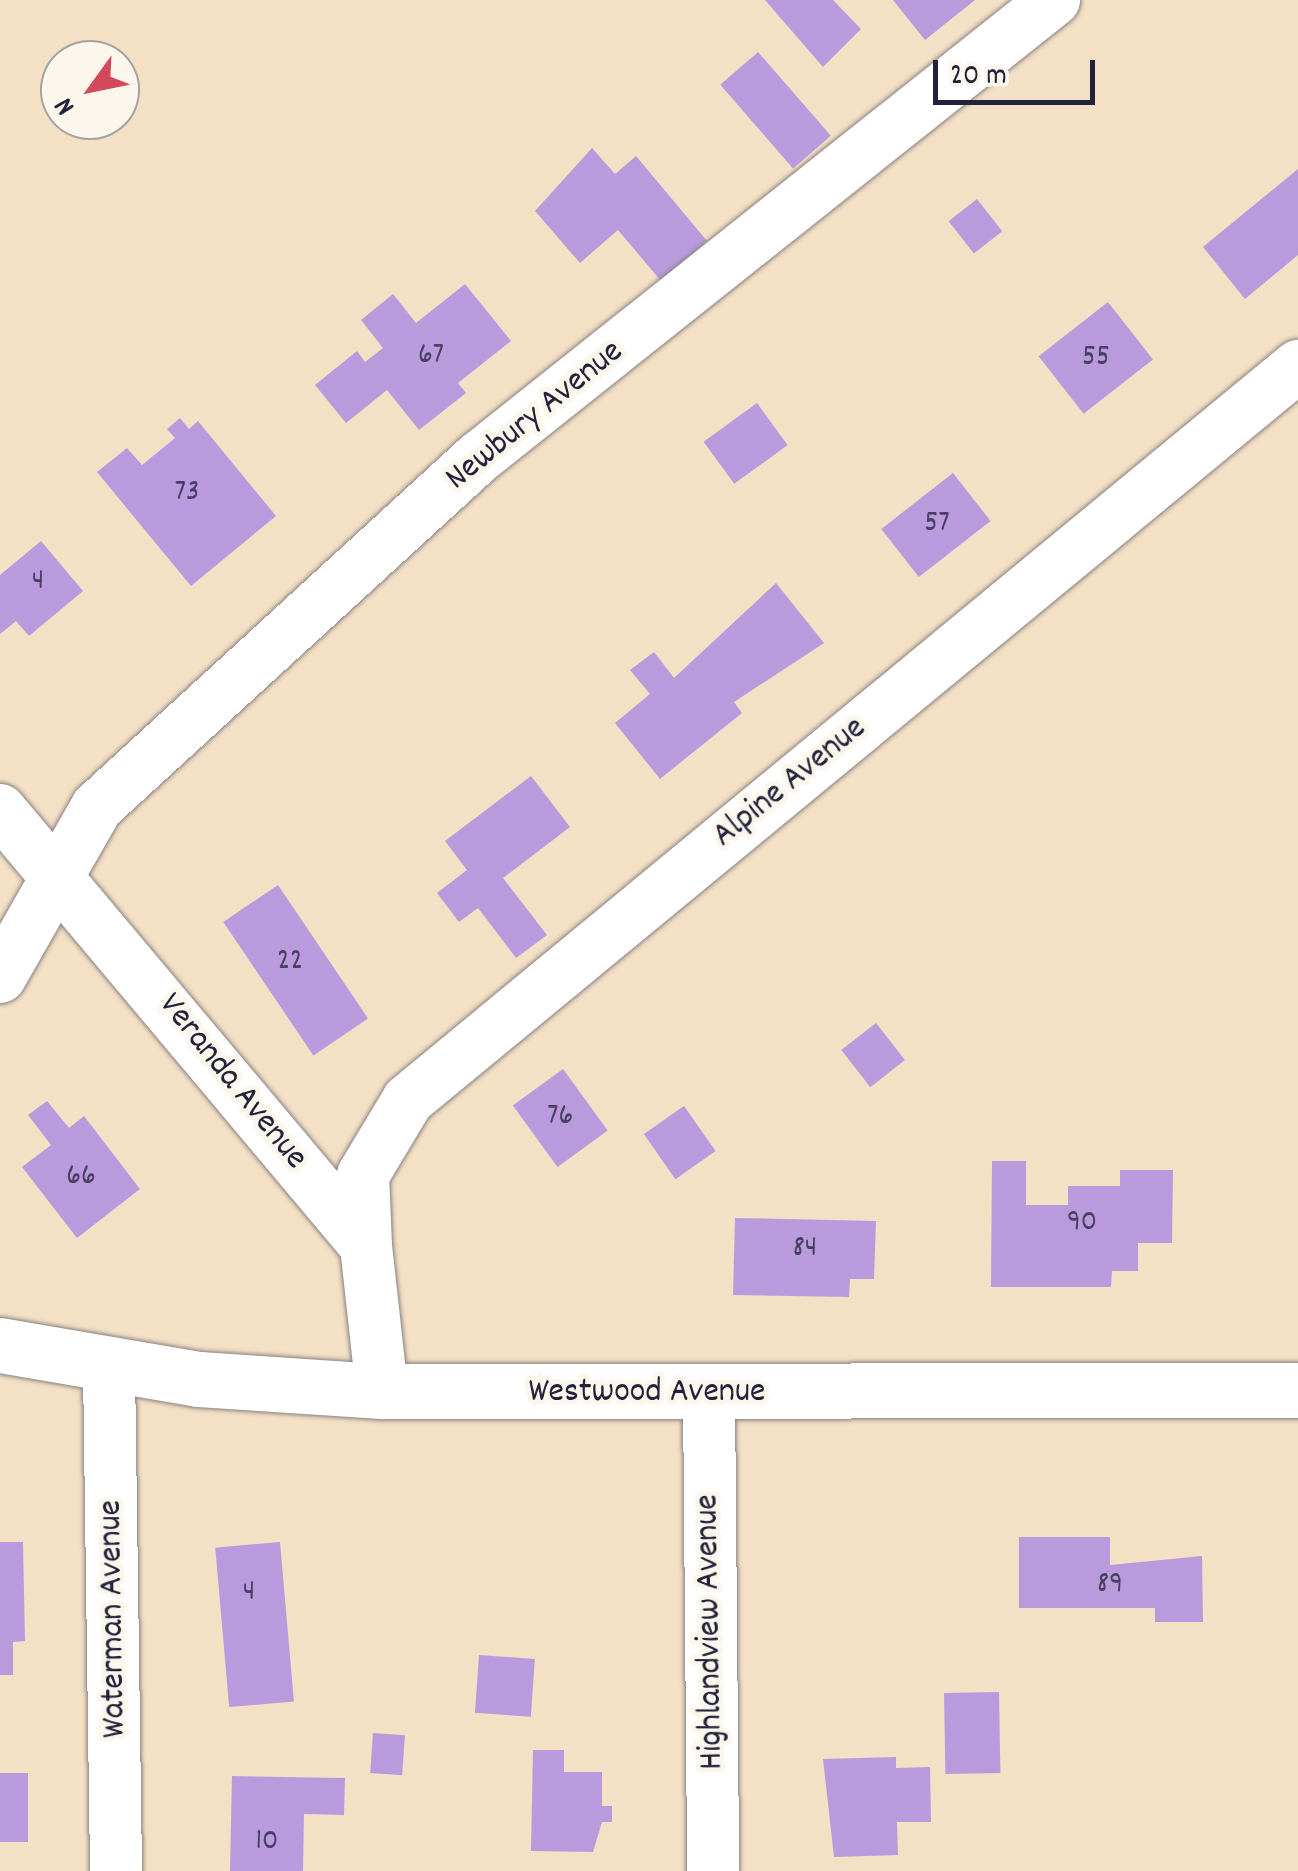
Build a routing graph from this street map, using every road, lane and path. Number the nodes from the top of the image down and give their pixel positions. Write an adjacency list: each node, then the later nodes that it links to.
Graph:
1 (1054, 0): 4 (street, Newbury Avenue)
2 (1298, 366): 6 (street, Alpine Avenue)
3 (0, 810): 4 (street, Veranda Avenue)
4 (62, 876): 5 (street, Newbury Avenue); 6 (street, Veranda Avenue)
5 (0, 978)
6 (366, 1246): 10 (street)
7 (0, 1345): 8 (street, Westwood Avenue)
8 (109, 1368): 10 (street, Westwood Avenue); 12 (street, Waterman Avenue)
9 (1298, 1390): 11 (street, Westwood Avenue)
10 (382, 1391): 11 (street, Westwood Avenue)
11 (709, 1393): 13 (street, Highlandview Avenue)
12 (116, 1871)
13 (714, 1871)

